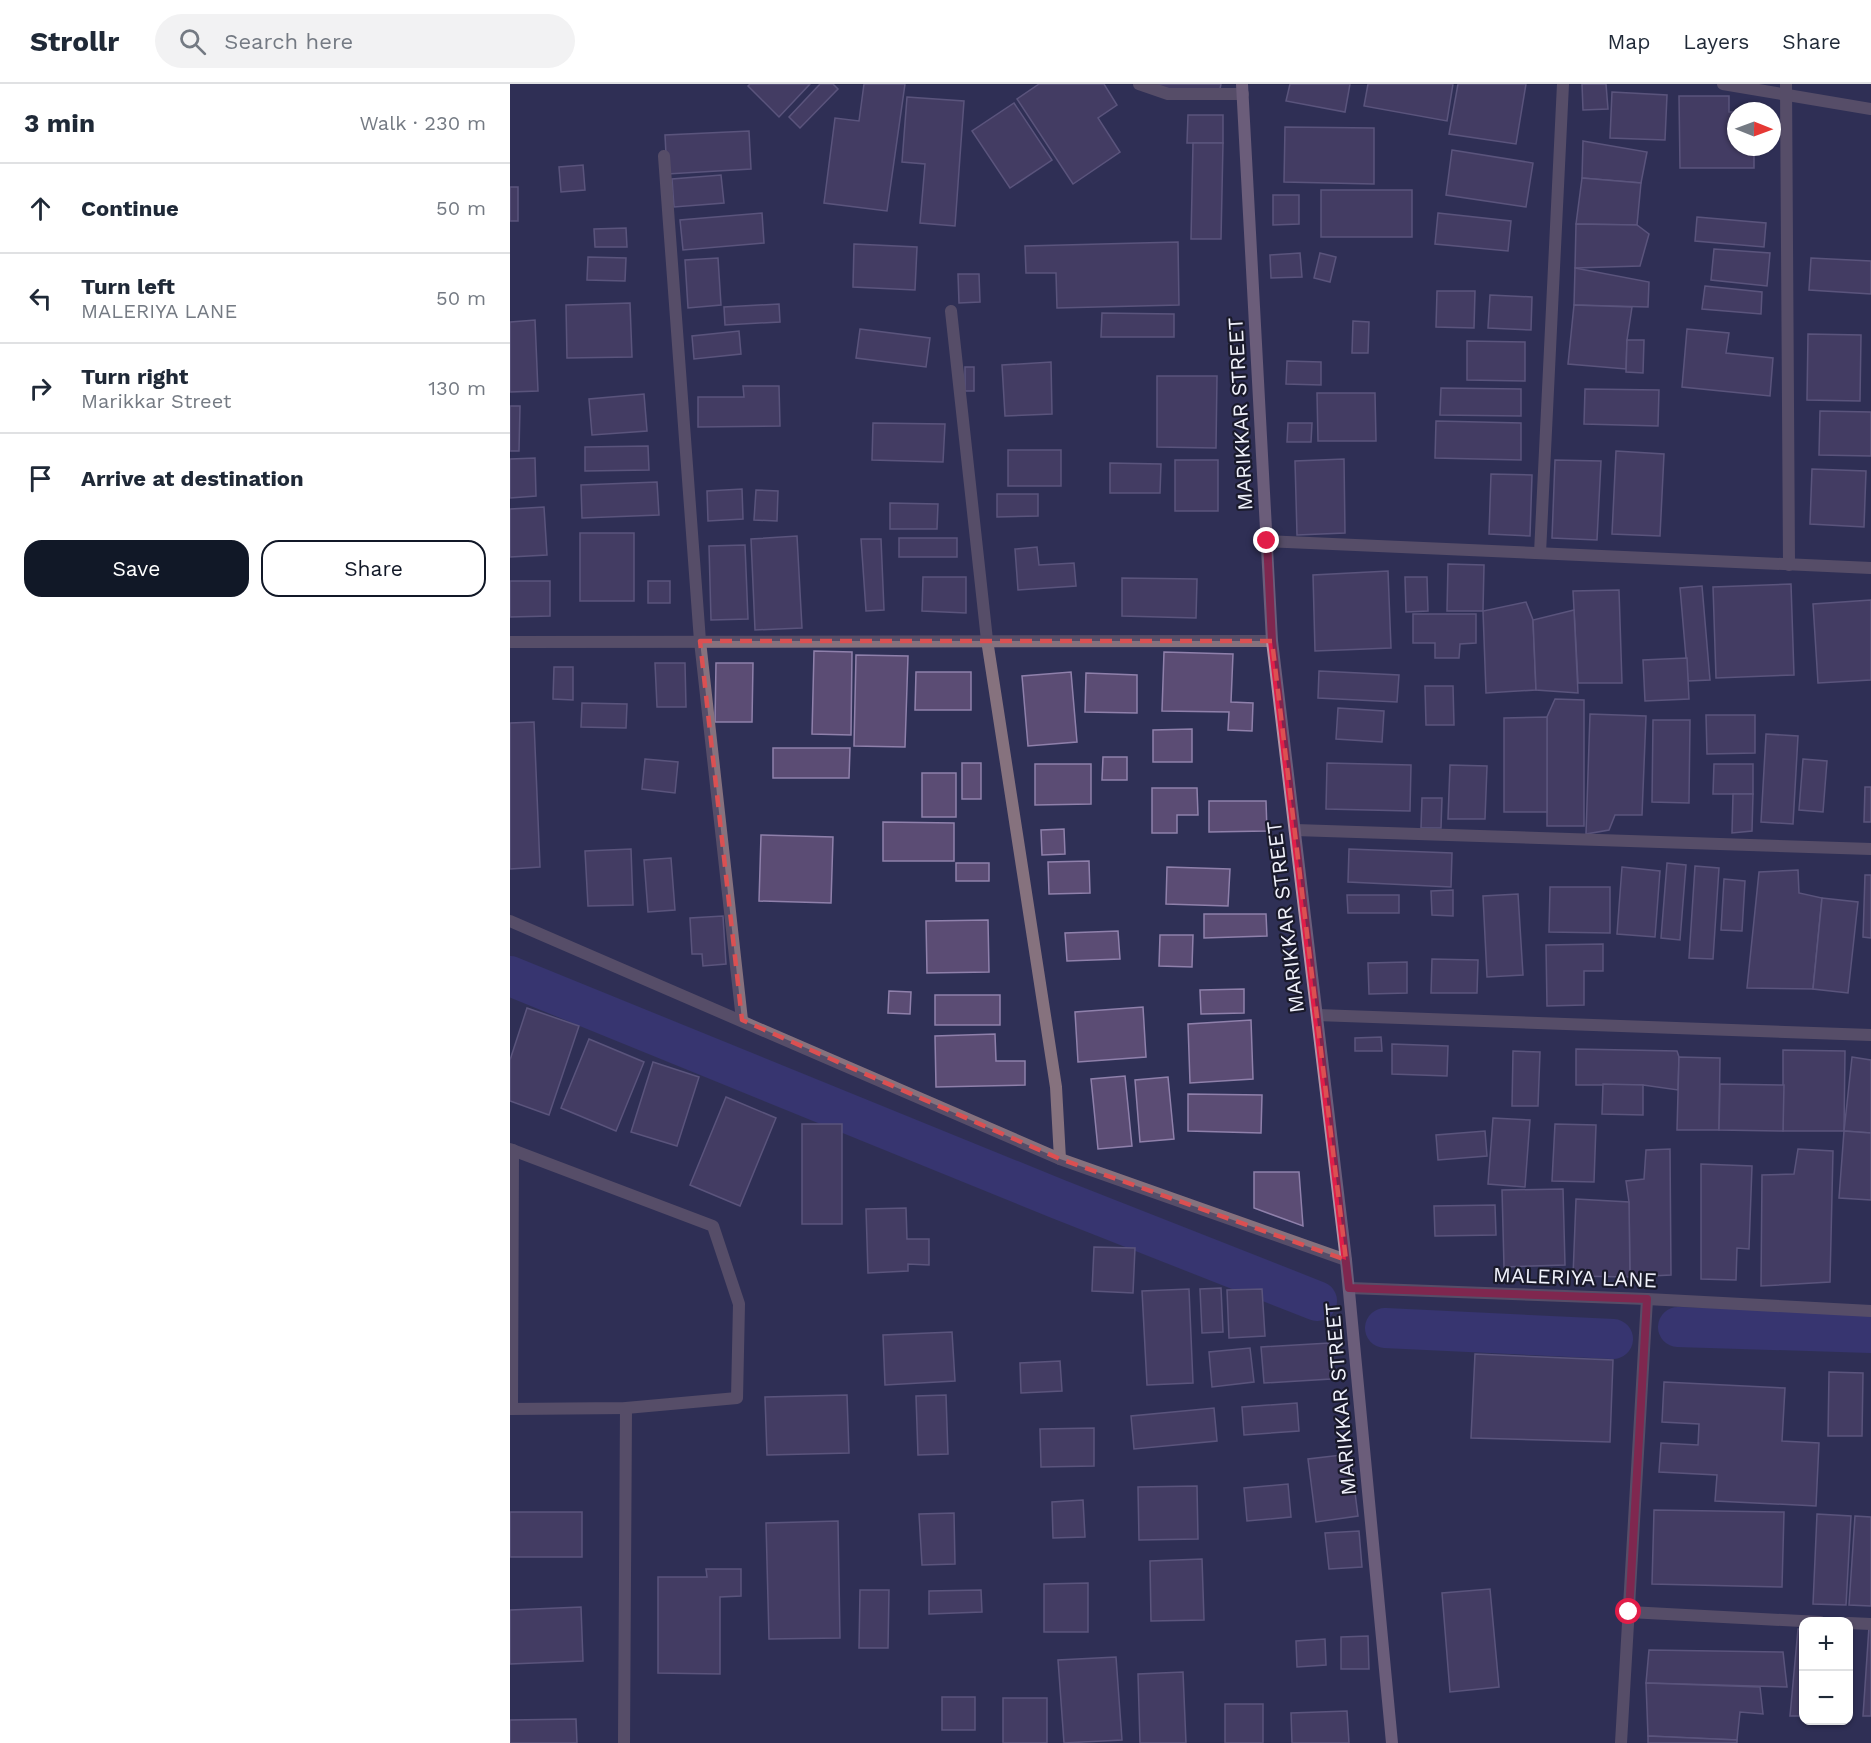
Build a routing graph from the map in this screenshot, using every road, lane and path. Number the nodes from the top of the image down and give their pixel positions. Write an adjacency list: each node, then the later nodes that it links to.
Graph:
1 (1138, 84): 4 (street)
2 (1563, 84): 10 (street)
3 (1723, 84): 5 (street)
4 (1243, 89): 9 (street, MARIKKAR STREET)
5 (1786, 89): 6 (street); 11 (street)
6 (1871, 109)
7 (664, 156): 14 (street)
8 (951, 311): 13 (street)
9 (1267, 541): 10 (street); 15 (street, MARIKKAR STREET)
10 (1540, 553): 11 (street)
11 (1790, 565): 12 (street)
12 (1871, 568)
13 (987, 640): 14 (street); 15 (street); 24 (street)
14 (700, 641): 16 (street); 21 (street)
15 (1272, 641): 17 (street, MARIKKAR STREET)
16 (510, 642)
17 (1294, 830): 18 (street); 20 (street, MARIKKAR STREET)
18 (1871, 849)
19 (510, 921): 21 (street)
20 (1317, 1015): 22 (street); 25 (street, MARIKKAR STREET)
21 (742, 1020): 24 (street)
22 (1871, 1035)
23 (512, 1149): 29 (street); 30 (street)
24 (1060, 1160): 25 (street)
25 (1346, 1260): 26 (street, MARIKKAR STREET)
26 (1349, 1288): 27 (street, MALERIYA LANE); 36 (street, MARIKKAR STREET)
27 (1647, 1299): 28 (street, MALERIYA LANE); 31 (street)
28 (1871, 1311)
29 (626, 1408): 30 (street); 35 (street)
30 (511, 1409)
31 (1629, 1612): 32 (street); 37 (street)
32 (1799, 1621)
33 (1853, 1623): 34 (street)
34 (1871, 1624)
35 (624, 1743)
36 (1392, 1743)
37 (1621, 1743)

